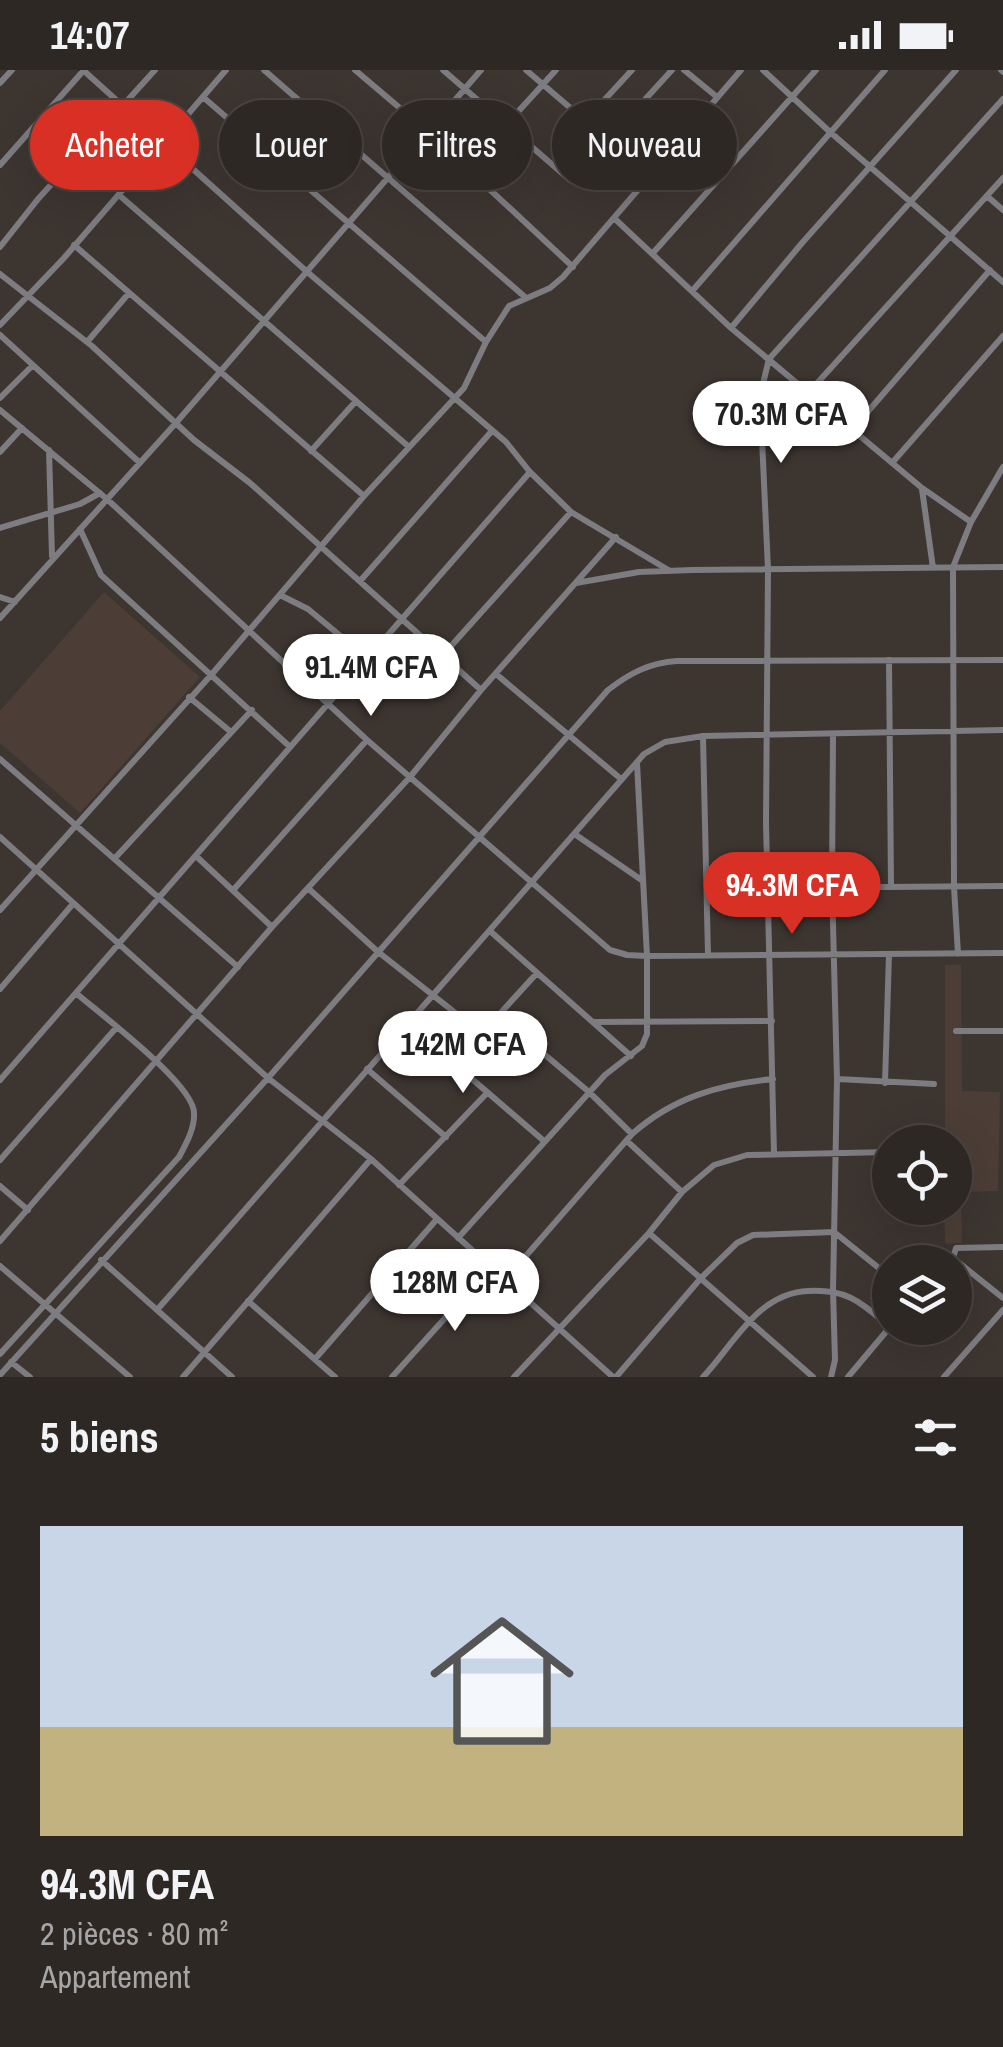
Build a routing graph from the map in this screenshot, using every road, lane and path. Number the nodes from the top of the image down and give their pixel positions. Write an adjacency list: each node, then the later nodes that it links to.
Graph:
1 (12, 70): 19 (street)
2 (83, 70): 26 (street); 42 (street)
3 (155, 70): 27 (street)
4 (226, 70): 24 (street)
5 (264, 70): 28 (street)
6 (356, 70): 29 (street)
7 (443, 70): 21 (street)
8 (480, 70): 21 (street)
9 (526, 70): 20 (street)
10 (556, 70): 20 (street)
11 (632, 70): 34 (street)
12 (672, 70): 35 (street)
13 (684, 70): 23 (street)
14 (741, 70): 23 (street)
15 (764, 70): 22 (street)
16 (816, 70): 22 (street)
17 (886, 70): 39 (street)
18 (956, 70): 44 (street)
19 (0, 82)
20 (543, 85): 32 (street); 33 (street)
21 (464, 89): 30 (street); 31 (street)
22 (794, 96): 39 (street); 64 (street)
23 (717, 97): 36 (street)
24 (203, 98): 37 (street); 38 (street)
25 (1003, 99): 57 (street)
26 (117, 100)
27 (126, 100)
28 (298, 100)
29 (391, 100)
30 (454, 100)
31 (477, 100)
32 (529, 100)
33 (561, 100)
34 (605, 100)
35 (645, 100)
36 (714, 100)
37 (199, 103)
38 (219, 112)
39 (830, 132): 44 (street); 70 (street)
40 (532, 147): 43 (street)
41 (362, 156): 46 (street)
42 (0, 165)
43 (552, 165)
44 (871, 166): 57 (street); 76 (street)
45 (199, 172): 66 (street)
46 (382, 174)
47 (1003, 178): 56 (street)
48 (382, 182): 60 (street)
49 (48, 190): 63 (street)
50 (123, 190): 55 (street)
51 (312, 190): 60 (street)
52 (401, 190): 73 (street)
53 (490, 190): 65 (street)
54 (638, 190): 59 (street)
55 (119, 195): 62 (street); 74 (street)
56 (987, 196): 58 (street); 61 (street)
57 (911, 199): 61 (street); 81 (street)
58 (1003, 210)
59 (614, 218): 64 (street); 65 (street)
60 (348, 221): 66 (street); 80 (street)
61 (952, 236): 67 (street); 84 (street)
62 (74, 245): 71 (street); 72 (street)
63 (0, 246)
64 (653, 252): 70 (street)
65 (572, 267): 73 (street)
66 (305, 270): 74 (street); 86 (street)
67 (990, 270): 69 (street); 91 (street)
68 (0, 274): 72 (street)
69 (1003, 282)
70 (692, 290): 76 (street)
71 (129, 293): 79 (street); 83 (street)
72 (28, 296): 75 (street); 79 (street)
73 (524, 297): 80 (street)
74 (263, 320): 83 (street); 87 (street)
75 (0, 325)
76 (731, 328): 81 (street)
77 (0, 336): 82 (street)
78 (1003, 336): 99 (street)
79 (87, 342): 89 (street)
80 (486, 342): 86 (street)
81 (769, 360): 84 (street); 93 (street)
82 (32, 365): 85 (street); 98 (street)
83 (219, 372): 89 (street); 96 (street)
84 (810, 395): 91 (street); 93 (street)
85 (0, 398)
86 (454, 399): 92 (street); 94 (street)
87 (356, 401): 94 (street); 96 (street)
88 (0, 410): 90 (street)
89 (175, 424): 98 (street); 112 (street)
90 (22, 428): 95 (street); 97 (street)
91 (852, 430): 99 (street)
92 (492, 432): 101 (street); 119 (street)
93 (762, 444): 117 (street)
94 (409, 448): 104 (street)
95 (49, 450): 103 (street); 107 (street)
96 (310, 451): 104 (street)
97 (0, 452)
98 (140, 463): 105 (street)
99 (892, 463): 102 (street)
100 (1003, 467): 108 (street)
101 (530, 472): 106 (street); 125 (street)
102 (922, 488): 108 (street); 115 (street)
103 (100, 493): 105 (street); 107 (street)
104 (364, 496): 112 (street)
105 (108, 500): 110 (street); 126 (street)
106 (572, 512): 111 (street); 127 (street)
107 (49, 513): 109 (street); 113 (street)
108 (971, 522): 116 (street)
109 (0, 528)
110 (80, 529): 113 (street); 133 (street)
111 (616, 537): 118 (street); 120 (street)
112 (321, 548): 119 (street); 121 (street)
113 (52, 558): 123 (street)
114 (1003, 567): 116 (street)
115 (933, 568): 116 (street); 117 (street)
116 (953, 568): 131 (street)
117 (768, 569): 118 (street); 129 (street)
118 (670, 571): 120 (street)
119 (361, 580): 125 (street)
120 (576, 583): 134 (street)
121 (280, 595): 126 (street); 128 (street)
122 (0, 597): 123 (street)
123 (15, 602): 124 (street)
124 (0, 618)
125 (400, 618): 127 (street); 128 (street)
126 (249, 631): 133 (street); 137 (street)
127 (442, 655): 135 (street)
128 (367, 658): 137 (street)
129 (769, 660): 130 (street); 143 (street); 144 (street)
130 (889, 660): 131 (street); 142 (street)
131 (954, 660): 132 (street); 139 (street)
132 (1003, 660)
133 (212, 674): 136 (street); 138 (street)
134 (496, 674): 135 (street); 144 (street)
135 (481, 690): 151 (street)
136 (188, 697): 141 (street); 153 (street)
137 (329, 704): 147 (street); 148 (street)
138 (252, 710): 141 (street); 148 (street)
139 (954, 730): 140 (street); 142 (street); 165 (street)
140 (1003, 730)
141 (231, 732): 158 (street)
142 (888, 733): 146 (street); 163 (street)
143 (767, 734): 145 (street); 146 (street); 167 (street)
144 (569, 735): 152 (street); 156 (street)
145 (703, 736): 150 (street); 180 (street)
146 (833, 736): 162 (street)
147 (367, 740): 151 (street); 166 (street)
148 (289, 746): 157 (street)
149 (0, 759): 153 (street)
150 (637, 762): 152 (street); 160 (street)
151 (410, 777): 156 (street); 168 (street)
152 (621, 779): 154 (street)
153 (75, 828): 158 (street); 159 (street)
154 (576, 835): 160 (street); 161 (street)
155 (0, 838): 159 (street)
156 (478, 838): 161 (street); 175 (street)
157 (196, 856): 166 (street); 169 (street)
158 (115, 858): 169 (street)
159 (37, 870): 170 (street); 171 (street)
160 (643, 881): 182 (street)
161 (533, 884): 173 (street); 182 (street)
162 (832, 886): 163 (street); 167 (street); 177 (street)
163 (891, 886): 165 (street)
164 (1003, 886): 165 (street)
165 (954, 887): 179 (street)
166 (234, 888): 172 (street)
167 (769, 888): 181 (street)
168 (309, 889): 172 (street); 175 (street)
169 (159, 896): 174 (street); 183 (street)
170 (72, 905): 174 (street); 185 (street)
171 (0, 910)
172 (272, 927): 183 (street)
173 (490, 931): 184 (street); 187 (street)
174 (117, 942): 186 (street); 188 (street)
175 (377, 952): 187 (street); 202 (street)
176 (1003, 953): 179 (street)
177 (833, 954): 178 (street); 181 (street); 204 (street)
178 (889, 954): 179 (street); 206 (street)
179 (958, 954)
180 (708, 955): 181 (street); 182 (street)
181 (771, 955): 192 (street)
182 (647, 956): 190 (street)
183 (238, 967): 188 (street)
184 (537, 973): 189 (street); 191 (street)
185 (0, 989)
186 (76, 993): 194 (street); 205 (street)
187 (432, 994): 193 (street); 197 (street)
188 (197, 1014): 199 (street); 202 (street)
189 (499, 1016): 197 (street); 208 (street)
190 (648, 1021): 191 (street); 192 (street); 198 (street)
191 (593, 1022): 198 (street)
192 (772, 1022): 203 (street)
193 (407, 1023): 200 (street); 201 (street)
194 (116, 1028): 199 (street); 218 (street)
195 (956, 1031): 196 (street)
196 (1003, 1031)
197 (482, 1034): 200 (street)
198 (631, 1056): 208 (street)
199 (156, 1062): 222 (street); 240 (street)
200 (455, 1063): 209 (street)
201 (367, 1069): 210 (street); 211 (street)
202 (268, 1078): 210 (street); 230 (street)
203 (773, 1079): 212 (street); 216 (street)
204 (836, 1079): 206 (street); 214 (street)
205 (0, 1080)
206 (885, 1083): 207 (street)
207 (934, 1084)
208 (589, 1092): 212 (street); 213 (street)
209 (487, 1093): 211 (street); 213 (street)
210 (322, 1121): 217 (street); 241 (street)
211 (446, 1136): 219 (street)
212 (629, 1138): 221 (street); 236 (street)
213 (544, 1140): 226 (street)
214 (836, 1152): 215 (street); 216 (street); 225 (street)
215 (872, 1152)
216 (774, 1153): 221 (street)
217 (371, 1159): 219 (street); 239 (street)
218 (0, 1160)
219 (399, 1185): 223 (street)
220 (0, 1186): 222 (street)
221 (682, 1192): 224 (street)
222 (28, 1210): 227 (street)
223 (437, 1219): 226 (street); 250 (street)
224 (649, 1232): 235 (street); 246 (street)
225 (834, 1232): 231 (street); 235 (street); 237 (street)
226 (458, 1238): 233 (street)
227 (0, 1241)
228 (972, 1248): 229 (street)
229 (1003, 1248)
230 (101, 1260): 241 (street); 243 (street)
231 (872, 1263)
232 (0, 1266): 240 (street)
233 (491, 1267): 236 (street); 259 (street)
234 (972, 1275): 238 (street)
235 (702, 1278): 245 (street); 261 (street)
236 (506, 1280): 246 (street)
237 (833, 1290): 244 (street); 245 (street); 265 (street)
238 (1003, 1298)
239 (248, 1301): 248 (street); 250 (street)
240 (45, 1304): 243 (street); 249 (street)
241 (157, 1310): 248 (street)
242 (1003, 1310): 267 (street)
243 (55, 1312): 251 (street); 255 (street)
244 (872, 1312)
245 (750, 1321): 252 (street); 264 (street)
246 (560, 1329): 260 (street); 261 (street)
247 (875, 1345): 266 (street)
248 (205, 1352): 256 (street); 257 (street)
249 (0, 1354)
250 (315, 1359): 258 (street)
251 (11, 1362): 253 (street); 254 (street)
252 (710, 1370): 262 (street); 263 (street)
253 (0, 1374)
254 (30, 1377)
255 (130, 1377)
256 (184, 1377)
257 (232, 1377)
258 (335, 1377)
259 (392, 1377)
260 (514, 1377)
261 (614, 1377)
262 (703, 1377)
263 (719, 1377)
264 (813, 1377)
265 (831, 1377)
266 (848, 1377)
267 (944, 1377)

